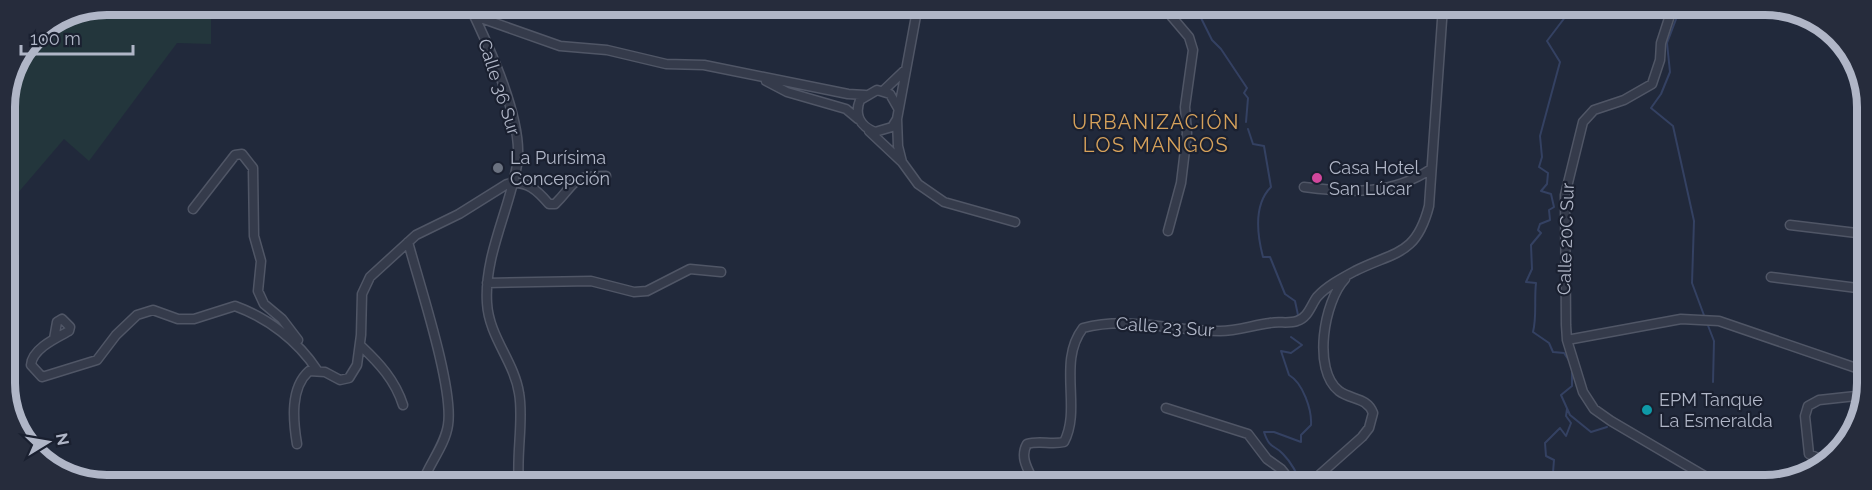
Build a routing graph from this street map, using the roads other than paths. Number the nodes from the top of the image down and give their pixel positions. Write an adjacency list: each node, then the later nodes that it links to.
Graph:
1 (916, 15): 6 (street)
2 (1171, 15): 22 (street)
3 (1442, 15): 15 (street, Calle 23 Sur)
4 (1670, 15): 31 (street, Calle 20C Sur)
5 (475, 16): 7 (street); 17 (street, Calle 36 Sur)
6 (905, 70): 8 (street); 10 (street)
7 (760, 78): 9 (street); 12 (street)
8 (883, 91): 9 (street); 10 (street)
9 (865, 95): 12 (street)
10 (898, 108): 11 (street)
11 (897, 119): 13 (street); 14 (street)
12 (859, 120): 13 (street)
13 (867, 129): 14 (street)
14 (902, 162): 20 (street)
15 (1431, 169): 18 (street); 26 (street, Calle 23 Sur)
16 (606, 177): 17 (street)
17 (513, 182): 24 (street); 28 (street, Calle 36 Sur)
18 (1304, 187)
19 (193, 209): 32 (street)
20 (1015, 222)
21 (1790, 225): 23 (street)
22 (1168, 231)
23 (1857, 233)
24 (408, 242): 33 (street); 41 (street)
25 (721, 272): 28 (street)
26 (1349, 274): 43 (street, Calle 23 Sur); 45 (street)
27 (1771, 277): 29 (street)
28 (487, 283): 42 (street, Calle 36 Sur)
29 (1857, 288)
30 (54, 339): 32 (street)
31 (1567, 340): 34 (street); 46 (street)
32 (300, 346): 35 (street)
33 (361, 346): 35 (street); 37 (street)
34 (1857, 368)
35 (317, 370): 39 (street)
36 (1856, 396): 40 (street)
37 (403, 405)
38 (1166, 408): 44 (street)
39 (297, 444)
40 (1818, 458)
41 (426, 475)
42 (518, 475)
43 (1032, 475)
44 (1286, 475)
45 (1319, 475)
46 (1703, 475)

